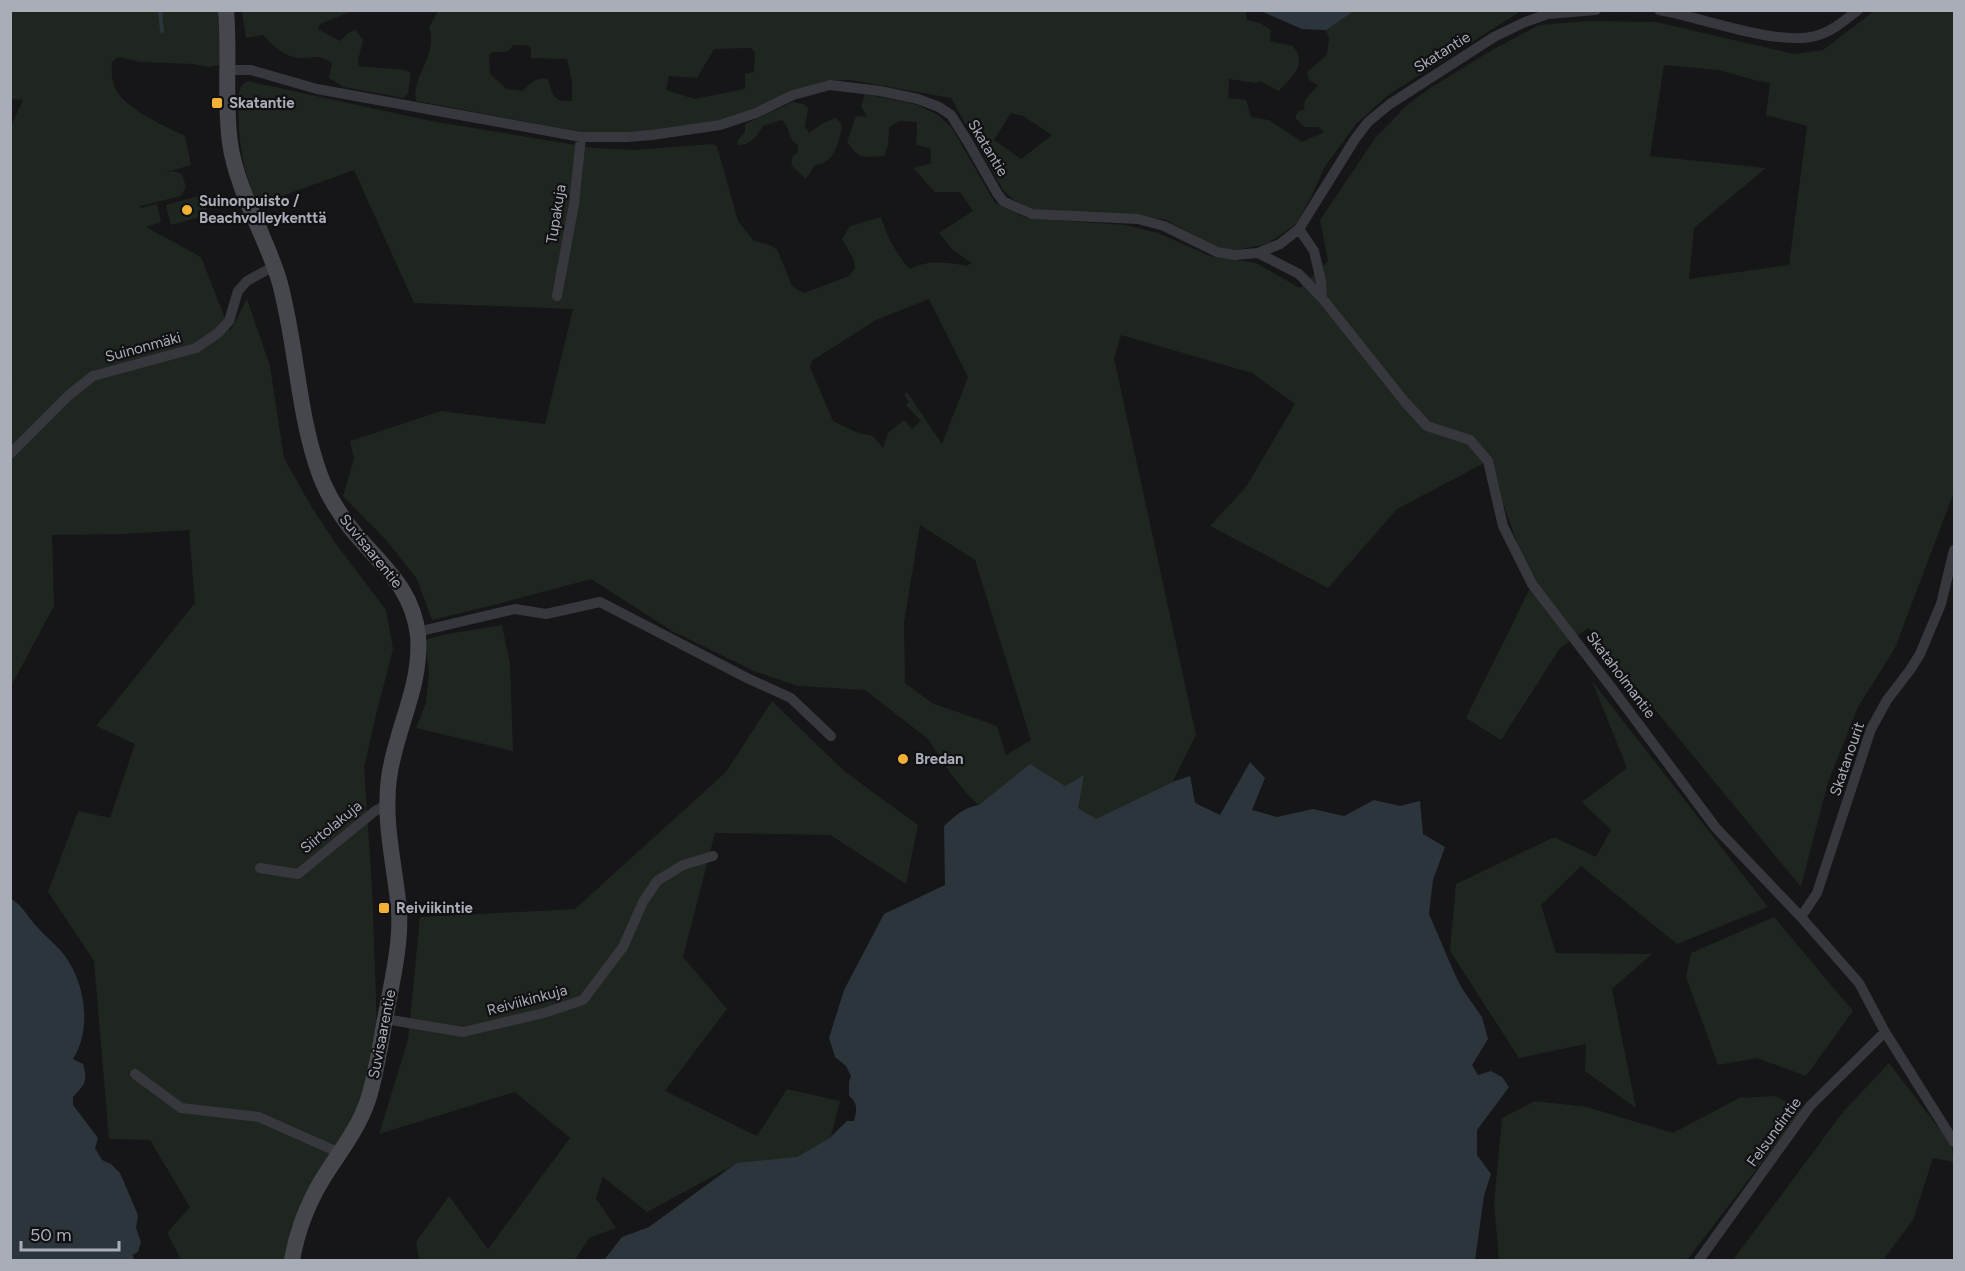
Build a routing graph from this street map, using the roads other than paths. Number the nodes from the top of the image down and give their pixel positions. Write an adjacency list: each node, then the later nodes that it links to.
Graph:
1 (226, 10): 5 (street, Suvisaarentie)
2 (1596, 10): 7 (street, Skatantie)
3 (1659, 10): 4 (street)
4 (1858, 10)
5 (228, 70): 6 (street, Skatantie); 9 (street, Suvisaarentie)
6 (581, 137): 8 (street, Skatantie); 10 (street, Tupakuja)
7 (1299, 229): 8 (street, Skatantie); 11 (street)
8 (1258, 253): 11 (street, Skataholmantie)
9 (274, 266): 12 (street, Suinonmäki); 14 (street, Suvisaarentie)
10 (557, 296)
11 (1322, 298): 19 (street, Skataholmantie)
12 (10, 454)
13 (1954, 550): 19 (street, Skatanourit)
14 (417, 632): 15 (street); 16 (street, Suvisaarentie)
15 (831, 736)
16 (387, 805): 18 (street, Siirtolakuja); 20 (street, Suvisaarentie)
17 (713, 856): 20 (street, Reiviikinkuja)
18 (260, 868)
19 (1801, 916): 21 (street, Skataholmantie)
20 (385, 1019): 24 (street, Suvisaarentie)
21 (1885, 1032): 23 (street, Skataholmantie); 26 (street, Felsundintie)
22 (135, 1074): 24 (street)
23 (1954, 1142)
24 (340, 1153): 25 (street, Suvisaarentie)
25 (292, 1260)
26 (1699, 1260)

